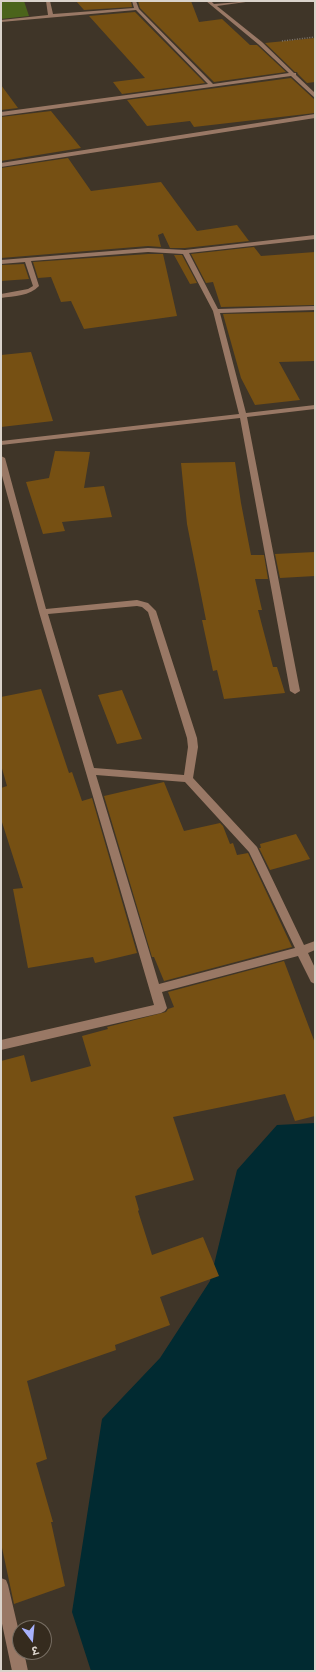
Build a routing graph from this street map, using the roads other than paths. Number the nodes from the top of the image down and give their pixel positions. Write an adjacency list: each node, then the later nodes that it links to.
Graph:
1 (48, 1): 7 (street)
2 (134, 1): 6 (street)
3 (208, 1): 5 (street)
4 (251, 1): 5 (street)
5 (215, 6): 9 (street)
6 (137, 10): 7 (street); 10 (street)
7 (51, 16): 8 (street)
8 (1, 21)
9 (294, 74): 10 (street); 11 (street)
10 (212, 85): 12 (street)
11 (315, 96)
12 (1, 114)
13 (315, 116): 14 (street)
14 (1, 165)
15 (315, 237): 16 (street)
16 (185, 252): 17 (street); 21 (street)
17 (27, 260): 18 (street); 19 (street)
18 (1, 262)
19 (1, 296)
20 (315, 308): 21 (street)
21 (216, 312): 23 (street)
22 (315, 407): 23 (street)
23 (243, 415): 24 (street); 27 (street)
24 (1, 443)
25 (1, 458): 26 (street)
26 (43, 612): 28 (street); 29 (street)
27 (295, 691)
28 (90, 772): 29 (street); 33 (street)
29 (188, 779): 31 (street)
30 (315, 945): 31 (street)
31 (300, 951): 32 (street); 33 (street)
32 (315, 979)
33 (156, 989): 34 (street)
34 (1, 1045)
35 (1, 1585): 36 (street)
36 (20, 1671)

